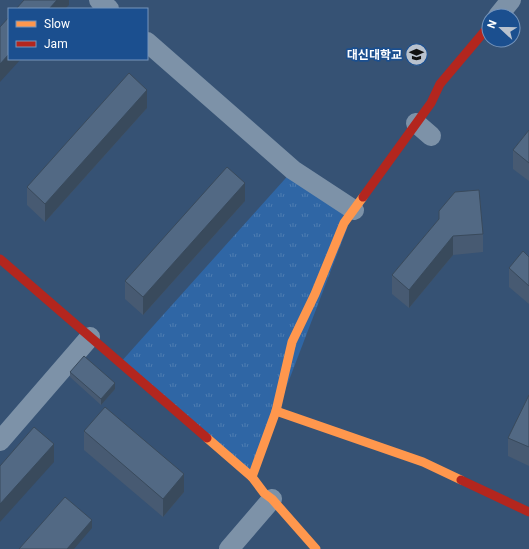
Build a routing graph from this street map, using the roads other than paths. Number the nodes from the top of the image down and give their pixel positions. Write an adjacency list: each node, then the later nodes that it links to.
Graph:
1 (99, 0): 3 (street)
2 (511, 0): 4 (street)
3 (108, 8)
4 (504, 8)
5 (481, 35): 7 (street)
6 (148, 43): 7 (street)
7 (354, 210): 10 (street)
8 (0, 259): 9 (street)
9 (90, 337): 11 (street); 12 (street)
10 (276, 411): 12 (street); 14 (street)
11 (0, 441)
12 (252, 478): 13 (street)
13 (272, 499): 15 (street); 16 (street)
14 (529, 512)
15 (229, 549)
16 (316, 549)

